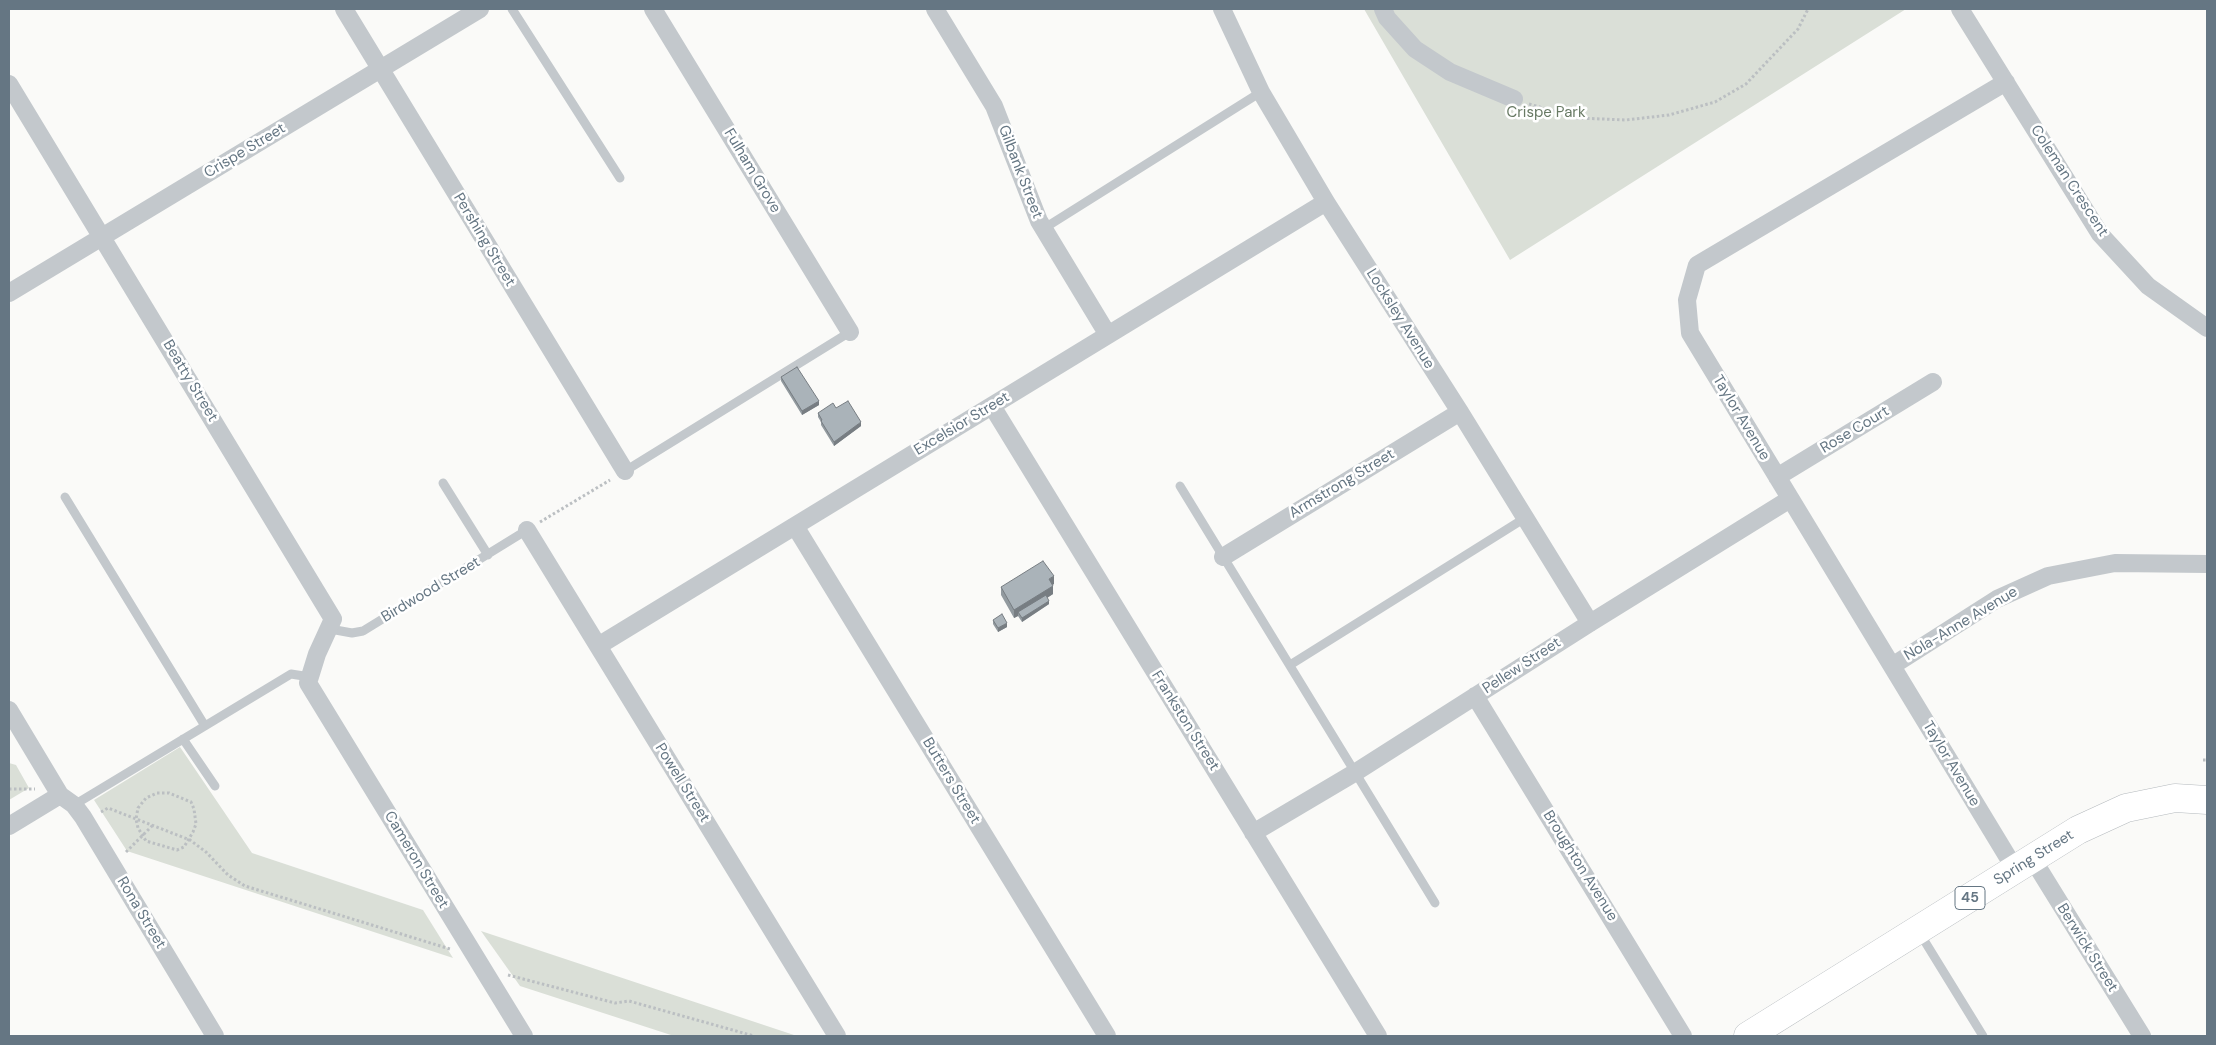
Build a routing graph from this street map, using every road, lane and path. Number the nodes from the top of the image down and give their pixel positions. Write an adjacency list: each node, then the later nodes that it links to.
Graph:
1 (344, 9): 10 (street, Pershing Street)
2 (480, 9): 10 (street, Crispe Street)
3 (512, 9): 15 (lane)
4 (653, 9): 21 (street, Fulham Grove)
5 (935, 9): 17 (street, Gilbank Street)
6 (1222, 9): 13 (street, Locksley Avenue)
7 (1383, 9): 14 (street)
8 (1808, 9): 14 (path)
9 (1960, 9): 11 (street, Coleman Crescent)
10 (381, 70): 18 (street, Crispe Street); 26 (street, Pershing Street)
11 (2006, 82): 20 (street, Coleman Crescent); 27 (street, Taylor Avenue)
12 (9, 84): 18 (street, Beatty Street)
13 (1261, 92): 16 (street, Locksley Avenue); 17 (lane)
14 (1514, 99)
15 (620, 178)
16 (1326, 202): 22 (street, Excelsior Street); 25 (street, Locksley Avenue)
17 (1043, 229): 22 (street, Gilbank Street)
18 (102, 237): 19 (street, Crispe Street); 39 (street, Beatty Street)
19 (9, 293)
20 (2207, 328)
21 (850, 332): 26 (lane)
22 (1108, 334): 24 (street, Excelsior Street)
23 (1933, 382): 27 (street, Rose Court)
24 (992, 406): 33 (street, Excelsior Street); 56 (street, Frankston Street)
25 (1460, 412): 32 (street, Locksley Avenue); 36 (street, Armstrong Street)
26 (625, 470): 34 (path)
27 (1777, 477): 31 (street, Taylor Avenue)
28 (444, 483): 35 (lane)
29 (1180, 486): 36 (lane)
30 (65, 497): 46 (lane)
31 (1790, 499): 38 (street, Pellew Street); 42 (street, Taylor Avenue)
32 (1525, 518): 38 (street, Locksley Avenue); 41 (lane)
33 (795, 526): 40 (street, Excelsior Street); 69 (street, Butters Street)
34 (527, 530): 35 (lane, Birdwood Street); 40 (street, Powell Street)
35 (488, 555): 39 (lane, Birdwood Street)
36 (1223, 557): 41 (lane)
37 (2207, 564): 42 (street, Nola-Anne Avenue)
38 (1590, 623): 44 (street, Pellew Street)
39 (330, 629): 43 (street)
40 (598, 646): 68 (street, Powell Street)
41 (1290, 664): 48 (lane)
42 (1892, 666): 60 (street, Taylor Avenue)
43 (309, 680): 46 (lane); 66 (street, Cameron Street)
44 (1475, 696): 48 (street, Pellew Street); 71 (street, Broughton Avenue)
45 (9, 710): 50 (street, Rona Street)
46 (205, 726): 47 (lane)
47 (183, 739): 49 (lane); 50 (lane)
48 (1356, 772): 56 (street, Pellew Street); 61 (lane)
49 (215, 786)
50 (67, 800): 55 (street); 65 (street, Rona Street)
51 (2207, 800): 60 (main road, Spring Street / 45)
52 (101, 812): 53 (path)
53 (136, 818): 54 (path); 57 (path); 58 (path)
54 (154, 825): 57 (path); 58 (path)
55 (9, 826)
56 (1253, 833): 70 (street, Frankston Street)
57 (142, 836): 58 (path); 59 (path)
58 (190, 840): 63 (path)
59 (126, 852)
60 (2024, 864): 62 (main road, Spring Street / 45); 74 (street, Berwick Street)
61 (1435, 903)
62 (1918, 932): 72 (main road, Spring Street / 45); 73 (lane)
63 (450, 949)
64 (508, 975): 67 (path)
65 (215, 1036)
66 (524, 1036)
67 (754, 1036)
68 (837, 1036)
69 (1107, 1036)
70 (1378, 1036)
71 (1684, 1036)
72 (1748, 1036)
73 (1981, 1036)
74 (2142, 1036)

